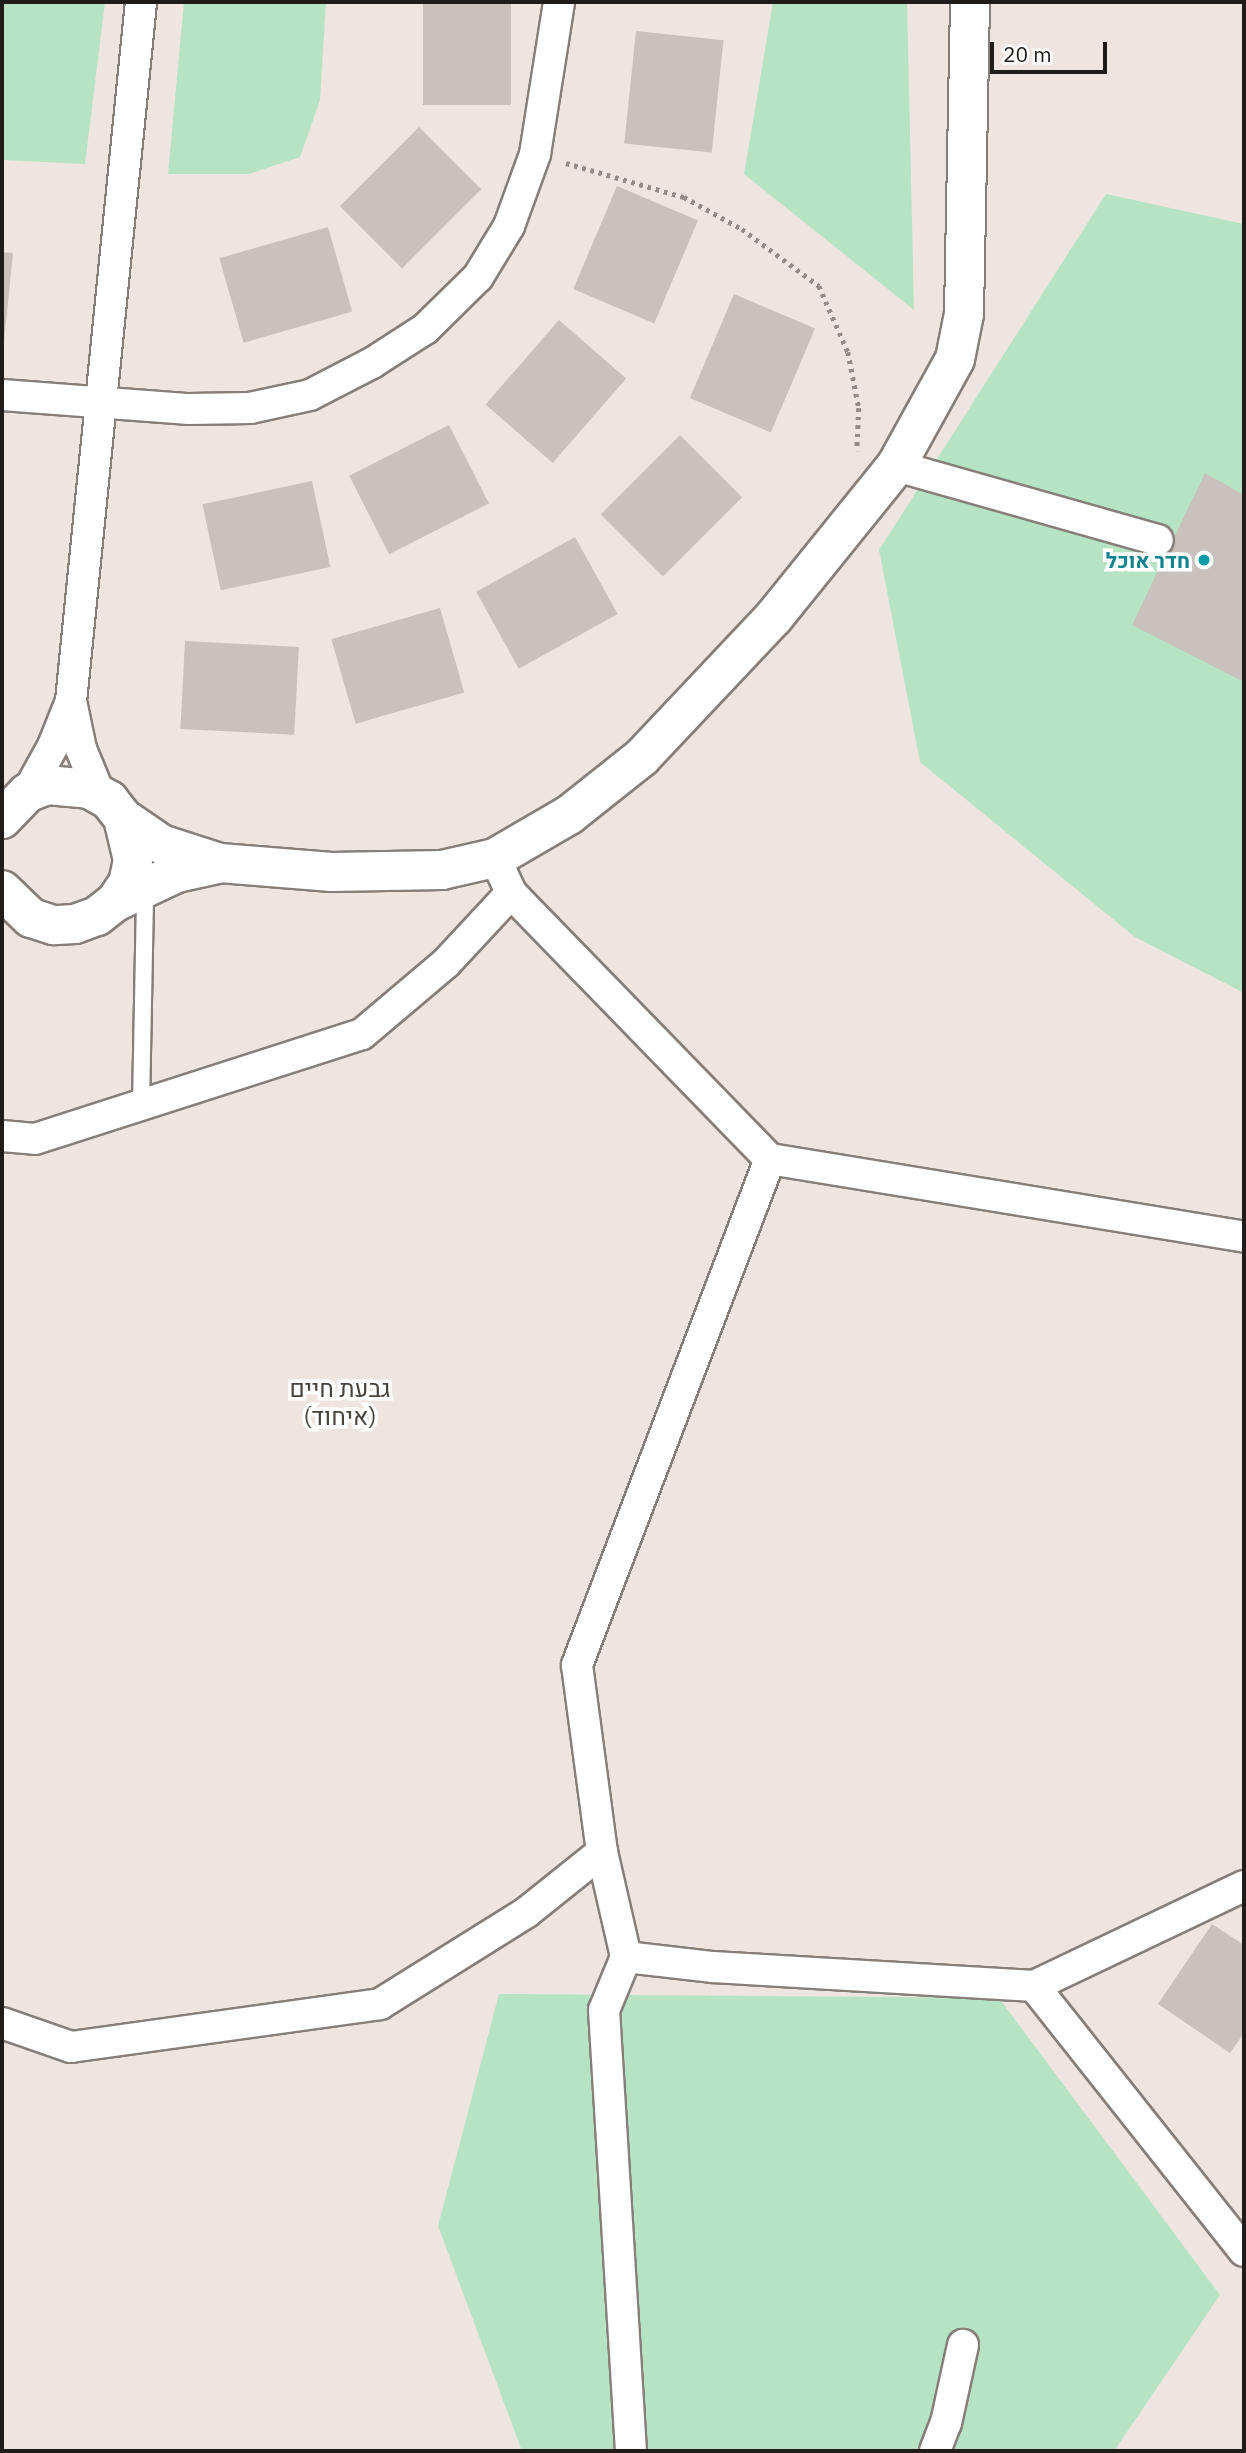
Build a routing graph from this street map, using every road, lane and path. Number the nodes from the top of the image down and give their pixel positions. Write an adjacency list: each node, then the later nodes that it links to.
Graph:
1 (141, 2): 6 (street)
2 (559, 2): 4 (street)
3 (970, 2): 8 (street)
4 (535, 154): 6 (street); 7 (path)
5 (2, 395): 6 (street)
6 (101, 404): 10 (street)
7 (856, 458)
8 (896, 466): 9 (street); 13 (street)
9 (1158, 540)
10 (71, 701): 11 (street); 12 (street)
11 (10, 806): 12 (street)
12 (111, 806): 14 (street); 16 (street)
13 (495, 858): 14 (street); 15 (street)
14 (220, 863): 16 (street)
15 (511, 893): 18 (street); 20 (street)
16 (130, 894): 17 (street); 18 (lane)
17 (5, 897)
18 (142, 1106): 19 (street)
19 (2, 1136)
20 (770, 1159): 21 (street); 22 (street)
21 (1244, 1237)
22 (602, 1852): 24 (street); 26 (street)
23 (1244, 1886): 25 (street)
24 (626, 1957): 25 (street); 29 (street)
25 (1034, 1986): 27 (street)
26 (2, 2023)
27 (1244, 2251)
28 (963, 2345): 30 (street)
29 (631, 2451)
30 (935, 2451)

